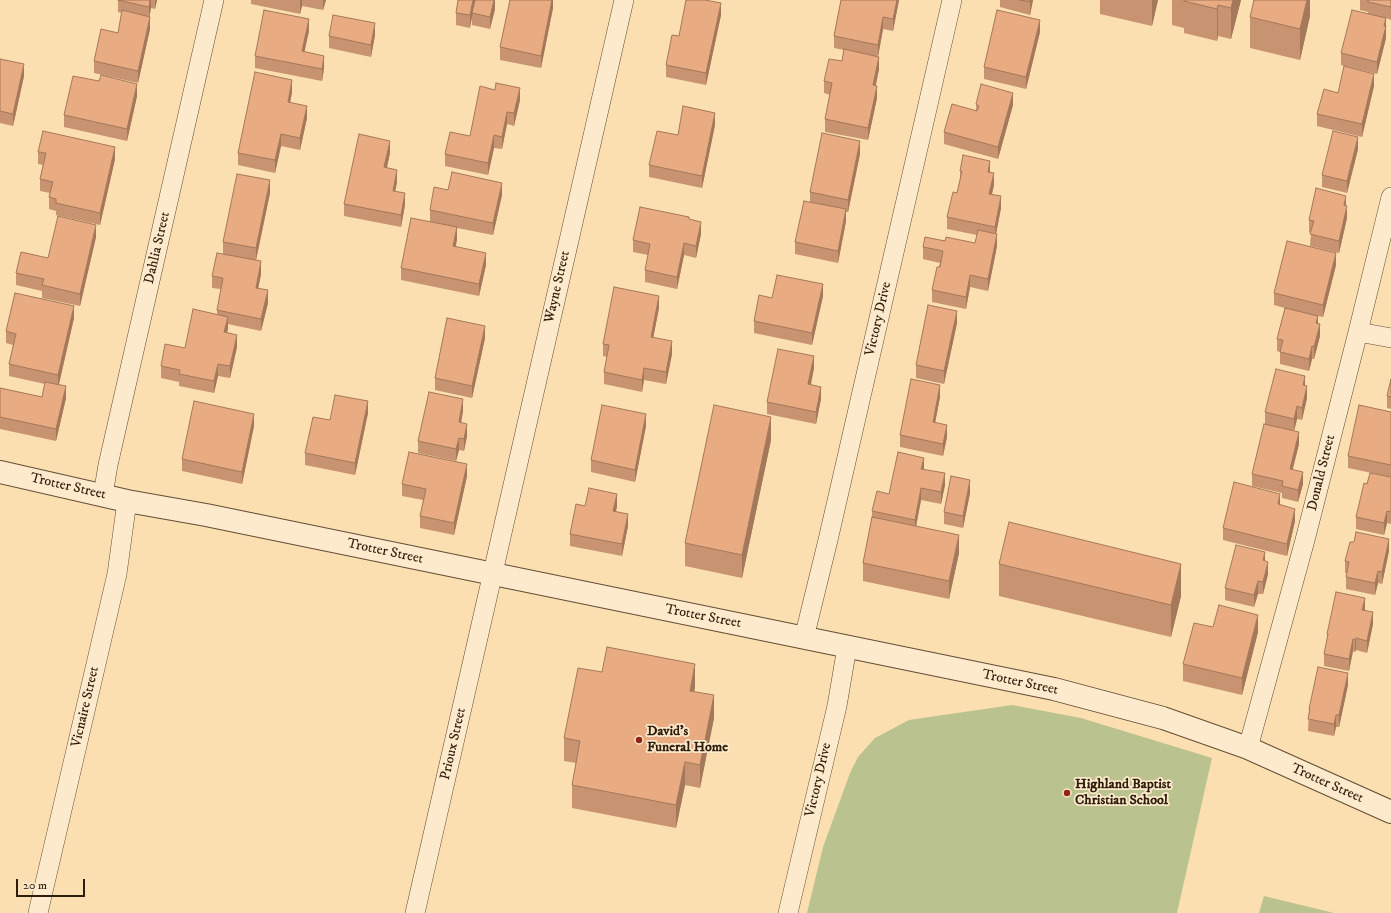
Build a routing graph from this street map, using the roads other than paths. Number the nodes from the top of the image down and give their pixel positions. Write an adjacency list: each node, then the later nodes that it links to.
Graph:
1 (214, 0): 8 (street, Dahlia Street)
2 (624, 0): 10 (street, Wayne Street)
3 (952, 0): 11 (street, Victory Drive)
4 (1391, 197): 5 (street, Donald Street)
5 (1358, 332): 6 (street); 13 (street, Donald Street)
6 (1391, 338)
7 (0, 472): 8 (street, Trotter Street)
8 (103, 496): 9 (street, Trotter Street)
9 (127, 501): 10 (street, Trotter Street); 15 (street, Vicnaire Street)
10 (492, 575): 11 (street, Trotter Street); 16 (street, Prioux Street)
11 (804, 638): 12 (street, Trotter Street)
12 (847, 647): 13 (street, Trotter Street); 17 (street, Victory Drive)
13 (1248, 748): 14 (street, Trotter Street)
14 (1391, 812)
15 (38, 913)
16 (415, 913)
17 (788, 913)

